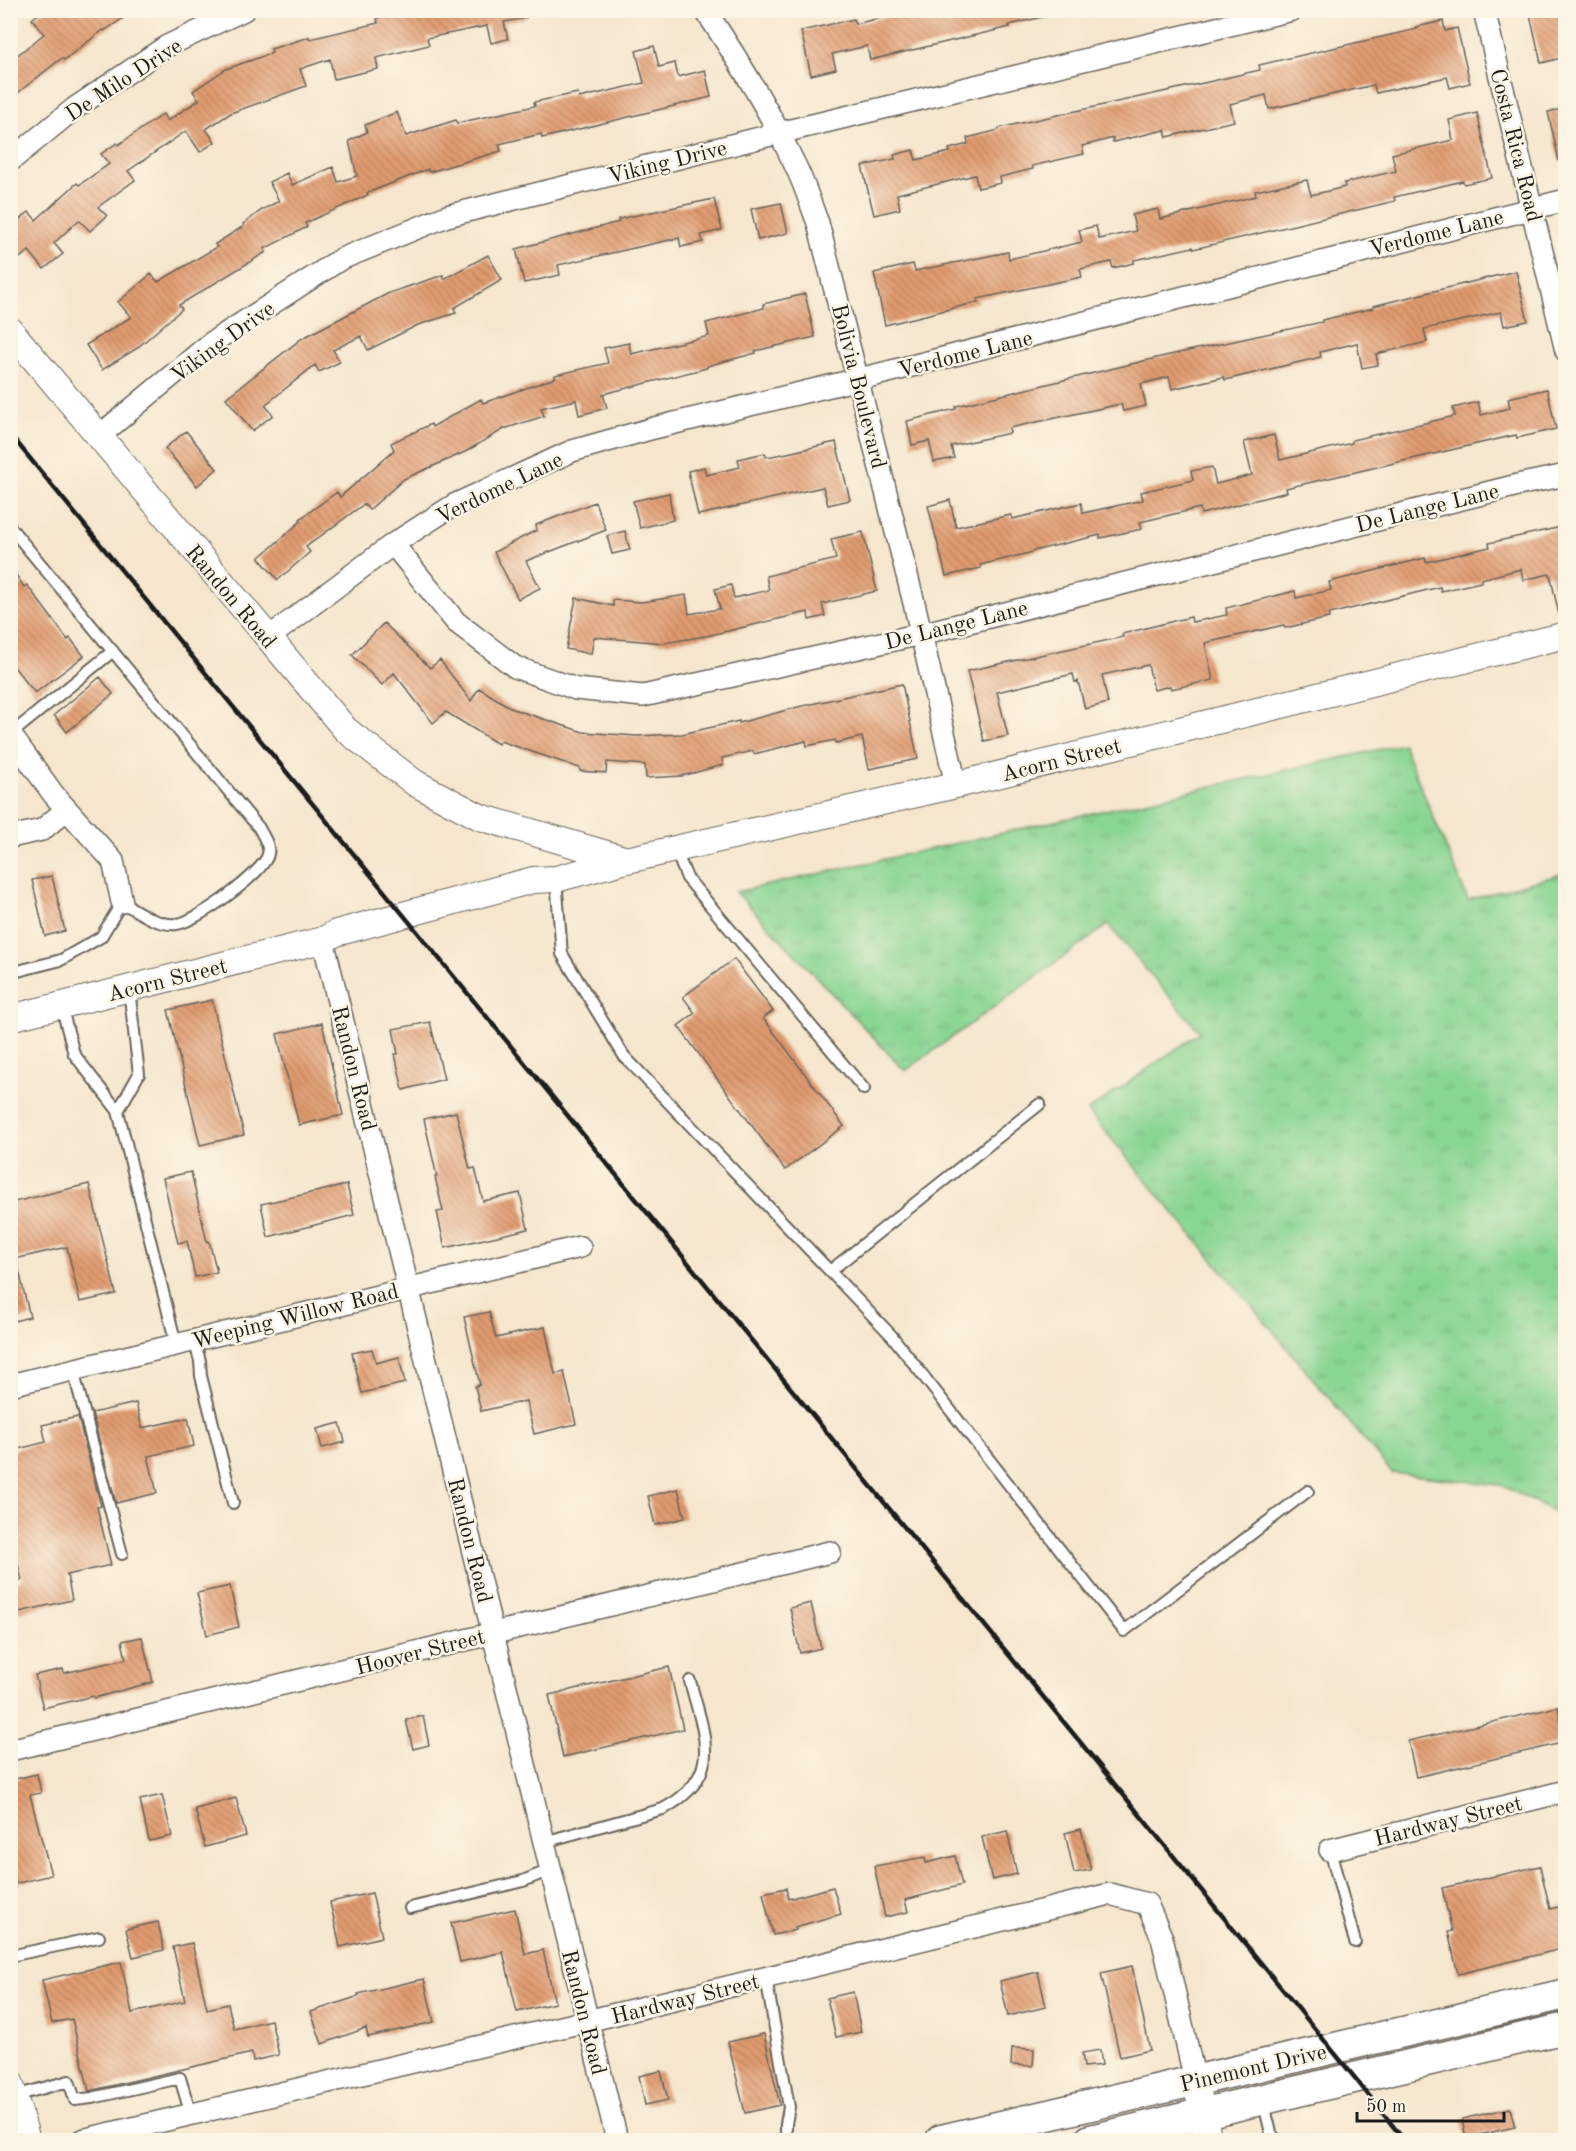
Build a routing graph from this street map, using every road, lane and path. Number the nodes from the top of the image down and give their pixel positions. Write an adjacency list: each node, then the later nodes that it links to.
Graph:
1 (244, 10): 6 (street, De Milo Drive)
2 (705, 10): 5 (street, Bolivia Boulevard)
3 (1292, 10): 5 (street, Viking Drive)
4 (1484, 10): 8 (street, Costa Rica Road)
5 (779, 133): 11 (street, Bolivia Boulevard); 12 (street, Viking Drive)
6 (10, 161)
7 (1566, 200): 8 (street, Verdome Lane)
8 (1533, 208): 10 (street, Costa Rica Road); 11 (street, Verdome Lane)
9 (10, 330): 12 (street, Randon Road)
10 (1566, 351)
11 (859, 379): 15 (street, Verdome Lane); 16 (street, Bolivia Boulevard)
12 (98, 437): 18 (street, Randon Road)
13 (1566, 475): 16 (street, De Lange Lane)
14 (10, 527): 19 (lane)
15 (393, 544): 16 (street, De Lange Lane); 18 (street, Verdome Lane)
16 (921, 634): 21 (street, Bolivia Boulevard)
17 (1566, 635): 21 (street, Acorn Street)
18 (268, 639): 25 (street, Randon Road)
19 (112, 651): 20 (lane); 27 (lane)
20 (10, 734): 22 (street)
21 (956, 785): 24 (street, Acorn Street)
22 (67, 809): 23 (street); 27 (street)
23 (10, 837)
24 (675, 849): 25 (street, Acorn Street); 33 (lane)
25 (627, 860): 26 (street, Acorn Street)
26 (556, 879): 28 (street, Acorn Street); 37 (lane)
27 (122, 902): 29 (lane)
28 (323, 940): 30 (street, Acorn Street); 38 (street, Randon Road)
29 (10, 972)
30 (129, 989): 31 (street, Acorn Street); 35 (lane)
31 (61, 1005): 32 (street, Acorn Street); 35 (lane)
32 (10, 1018)
33 (864, 1089)
34 (1040, 1104): 37 (lane)
35 (117, 1111): 39 (lane)
36 (580, 1246): 38 (street, Weeping Willow Road)
37 (830, 1271): 42 (lane)
38 (410, 1288): 39 (street, Weeping Willow Road); 46 (street, Randon Road)
39 (185, 1342): 40 (street, Weeping Willow Road); 43 (lane)
40 (73, 1370): 41 (street, Weeping Willow Road); 45 (lane)
41 (10, 1385)
42 (1308, 1491)
43 (233, 1503)
44 (830, 1552): 46 (street, Hoover Street)
45 (122, 1554)
46 (494, 1633): 48 (street, Hoover Street); 50 (street, Randon Road)
47 (690, 1681): 50 (lane)
48 (10, 1750)
49 (1566, 1791): 51 (street, Hardway Street)
50 (544, 1842): 52 (street, Randon Road)
51 (1330, 1850): 55 (lane)
52 (550, 1870): 53 (lane); 60 (street, Randon Road)
53 (410, 1908)
54 (99, 1937): 56 (lane)
55 (1354, 1942)
56 (10, 1956)
57 (766, 1978): 60 (street, Hardway Street); 63 (street, Hardway Street); 72 (lane)
58 (1566, 1994): 59 (main road, Pinemont Drive)
59 (1488, 2012): 62 (main road); 63 (main road, Pinemont Drive)
60 (587, 2021): 66 (street, Hardway Street); 71 (street, Randon Road)
61 (1566, 2028): 62 (main road, Pinemont Drive)
62 (1496, 2044): 65 (main road, Pinemont Drive)
63 (1195, 2080): 67 (street); 73 (main road, Pinemont Drive)
64 (13, 2089): 66 (lane); 69 (street)
65 (1263, 2100): 67 (main road, Pinemont Drive); 74 (lane)
66 (191, 2115): 70 (street, Hardway Street)
67 (1206, 2127): 68 (main road, Pinemont Drive)
68 (1102, 2139)
69 (27, 2140)
70 (82, 2140)
71 (617, 2140)
72 (786, 2140)
73 (941, 2140)
74 (1276, 2140)

